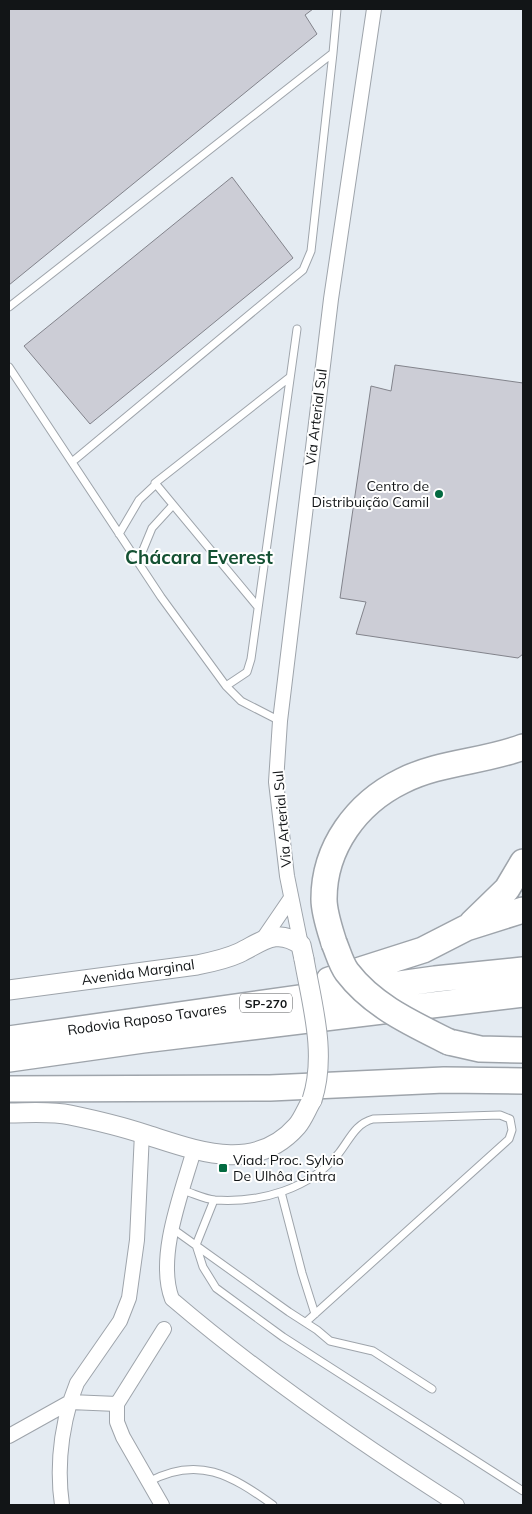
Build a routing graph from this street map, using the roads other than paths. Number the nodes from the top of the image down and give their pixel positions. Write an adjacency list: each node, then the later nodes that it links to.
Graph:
1 (337, 9): 3 (lane)
2 (374, 9): 15 (street, Via Arterial Sul)
3 (333, 53): 4 (lane); 8 (lane)
4 (9, 307)
5 (297, 329): 7 (lane)
6 (9, 367): 8 (lane)
7 (290, 377): 9 (lane); 13 (lane)
8 (72, 462): 11 (lane)
9 (155, 485): 10 (lane); 11 (lane)
10 (173, 505): 12 (lane); 13 (lane)
11 (119, 534): 12 (lane)
12 (138, 562): 14 (lane)
13 (258, 607): 14 (lane)
14 (226, 686): 15 (lane)
15 (280, 721): 18 (street, Via Arterial Sul)
16 (523, 747): 28 (highway, bridge)
17 (523, 862): 20 (highway)
18 (291, 898): 21 (street); 22 (street, Via Arterial Sul)
19 (523, 910): 20 (highway)
20 (466, 928): 26 (highway)
21 (263, 940): 22 (main road, Avenida Marginal); 24 (main road, Avenida Marginal)
22 (302, 952): 36 (main road, bridge)
23 (523, 970): 26 (highway, Rodovia Raposo Tavares / SP-270)
24 (9, 990)
25 (523, 994): 29 (highway, Rodovia Raposo Tavares / SP-270)
26 (136, 1020): 27 (highway, Rodovia Raposo Tavares / SP-270)
27 (9, 1039)
28 (523, 1050)
29 (9, 1060)
30 (523, 1071): 31 (highway)
31 (444, 1080): 32 (highway); 33 (highway)
32 (523, 1081)
33 (9, 1089)
34 (9, 1113): 35 (main road)
35 (142, 1133): 36 (main road); 46 (street)
36 (194, 1150): 37 (street)
37 (182, 1190): 39 (lane); 40 (street)
38 (281, 1192): 39 (lane); 42 (lane); 42 (lane)
39 (214, 1200): 41 (lane)
40 (173, 1229): 41 (lane); 54 (street)
41 (196, 1246): 43 (lane); 50 (lane)
42 (315, 1314): 43 (lane)
43 (306, 1322): 45 (lane)
44 (164, 1329): 47 (street)
45 (432, 1389)
46 (70, 1402): 47 (street); 48 (street); 51 (street)
47 (117, 1404): 49 (street)
48 (9, 1436)
49 (148, 1482): 52 (street); 53 (lane)
50 (523, 1491)
51 (62, 1505)
52 (162, 1505)
53 (273, 1505)
54 (457, 1505)

